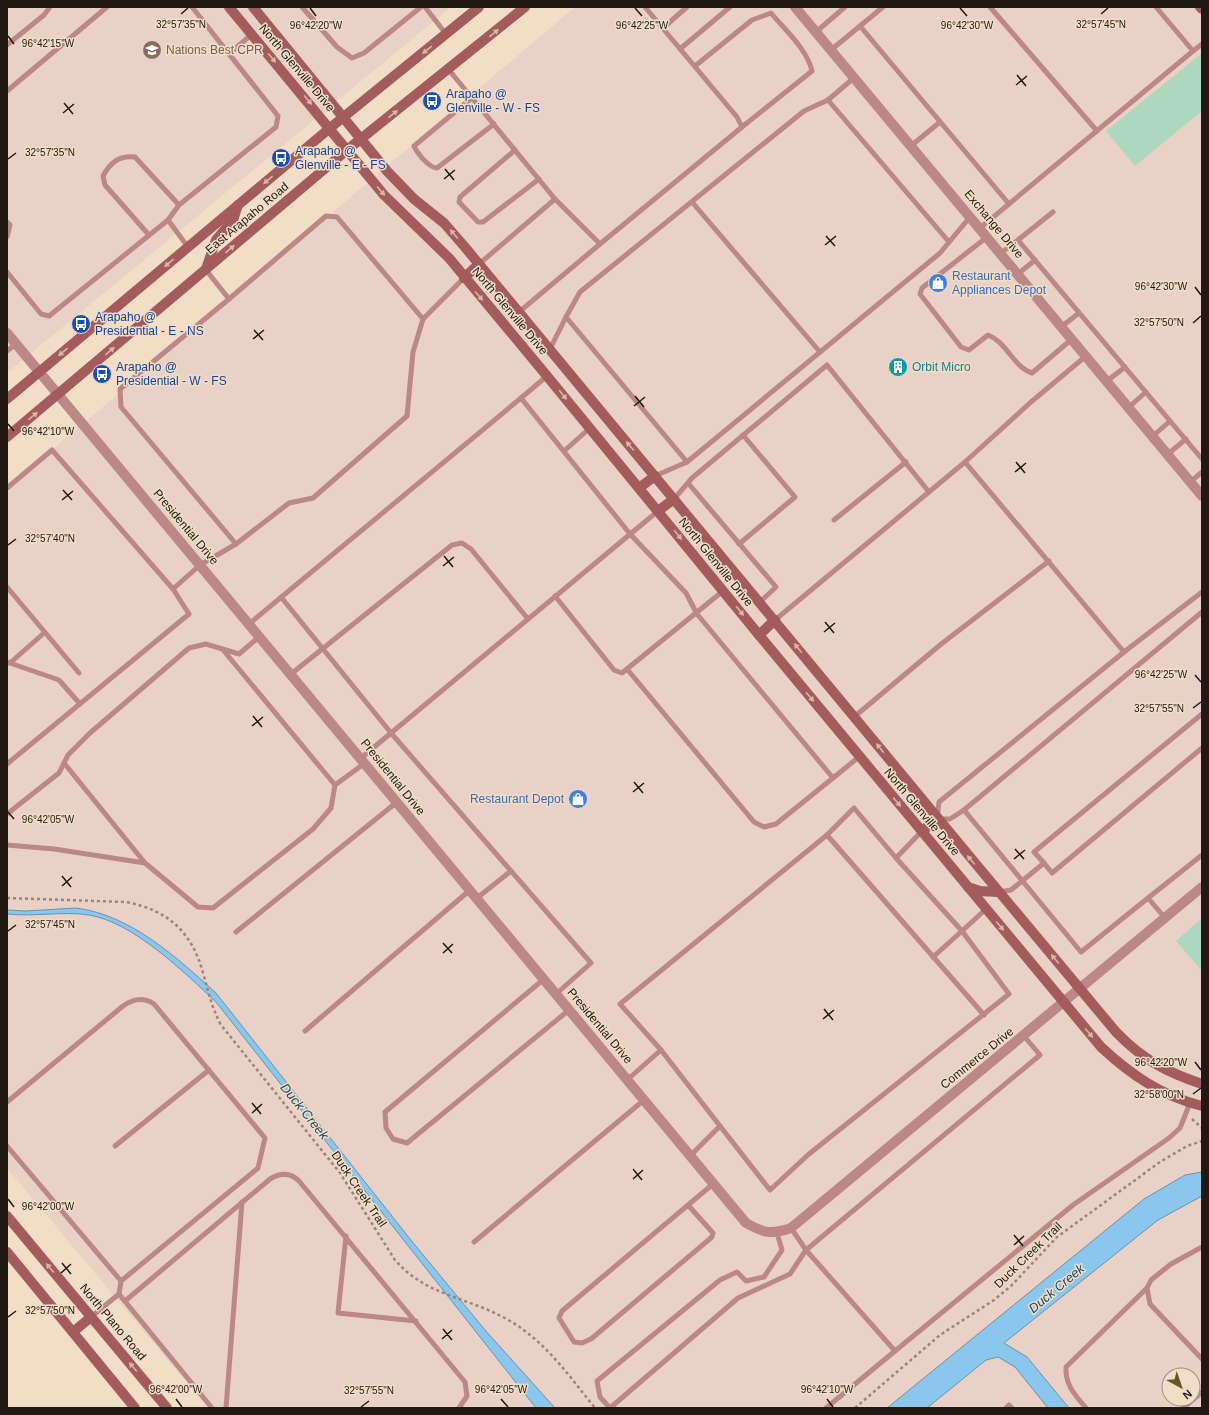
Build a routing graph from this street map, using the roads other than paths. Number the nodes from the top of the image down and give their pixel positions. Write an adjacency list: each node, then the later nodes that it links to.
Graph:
1 (50, 7): 25 (lane)
2 (107, 7): 33 (lane)
3 (192, 7): 29 (lane)
4 (229, 7): 22 (street, North Glenville Drive)
5 (253, 7): 36 (street, North Glenville Drive)
6 (302, 7): 7 (lane)
7 (421, 7)
8 (425, 7): 23 (lane)
9 (479, 7): 23 (street, East Arapaho Road)
10 (525, 7): 31 (street, East Arapaho Road, one-way to 10)
11 (645, 7): 20 (lane)
12 (687, 7): 20 (lane)
13 (730, 7): 26 (lane)
14 (795, 7): 21 (street, Exchange Drive)
15 (845, 7): 21 (lane)
16 (883, 7): 19 (lane)
17 (990, 7): 41 (lane)
18 (1156, 7): 28 (lane)
19 (860, 26): 27 (lane); 37 (lane)
20 (663, 28): 26 (lane)
21 (816, 32): 27 (street, Exchange Drive)
22 (252, 34): 29 (lane); 39 (street, North Glenville Drive, one-way to 39)
23 (446, 34): 36 (street, East Arapaho Road, one-way to 36)
24 (1202, 44): 28 (lane)
25 (7, 45)
26 (680, 49): 30 (lane)
27 (831, 50): 32 (street, Exchange Drive)
28 (1193, 51): 41 (lane)
29 (229, 54): 50 (lane)
30 (695, 66): 40 (lane); 40 (lane)
31 (449, 70): 34 (lane); 42 (street, East Arapaho Road, one-way to 31)
32 (855, 77): 35 (lane); 43 (street, Exchange Drive)
33 (7, 91)
34 (473, 97): 38 (lane); 38 (lane)
35 (828, 100): 48 (lane); 61 (lane)
36 (344, 118): 39 (street, East Arapaho Road); 42 (street, North Glenville Drive)
37 (940, 122): 43 (lane); 49 (lane)
38 (494, 124): 45 (lane)
39 (330, 128): 44 (street, North Glenville Drive); 51 (street, East Arapaho Road, one-way to 51)
40 (742, 128): 62 (lane)
41 (1097, 131): 49 (lane)
42 (362, 139): 44 (street, East Arapaho Road); 66 (street, North Glenville Drive, one-way to 42)
43 (912, 146): 53 (street, Exchange Drive)
44 (347, 150): 67 (street, East Arapaho Road, one-way to 44); 70 (street, North Glenville Drive, one-way to 70)
45 (515, 150): 46 (lane); 46 (lane)
46 (539, 179): 47 (lane)
47 (555, 199): 62 (lane); 66 (lane)
48 (692, 202): 74 (lane); 82 (lane)
49 (1009, 204): 56 (lane)
50 (179, 205): 54 (lane); 57 (lane)
51 (238, 205): 63 (street, East Arapaho Road); 67 (street)
52 (1053, 212): 60 (lane)
53 (970, 216): 56 (street, Exchange Drive); 61 (lane)
54 (168, 220): 57 (lane); 63 (lane)
55 (7, 222): 58 (lane)
56 (980, 228): 59 (street, Exchange Drive)
57 (149, 235): 68 (lane)
58 (7, 237)
59 (988, 237): 64 (street, Exchange Drive); 78 (lane)
60 (1018, 240): 64 (lane); 65 (lane)
61 (949, 242): 82 (lane)
62 (600, 244): 72 (lane)
63 (188, 247): 85 (street, East Arapaho Road, one-way to 85)
64 (1001, 253): 69 (street, Exchange Drive)
65 (1035, 260): 69 (lane); 73 (lane)
66 (479, 264): 70 (street); 72 (street, North Glenville Drive)
67 (206, 270): 71 (lane); 89 (street, East Arapaho Road, one-way to 67)
68 (7, 272)
69 (1018, 274): 76 (street, Exchange Drive)
70 (464, 278): 75 (lane); 86 (street, North Glenville Drive, one-way to 86)
71 (229, 299): 75 (lane); 117 (lane)
72 (519, 312): 80 (street, North Glenville Drive)
73 (1079, 313): 76 (lane); 84 (lane)
74 (566, 317): 80 (lane); 102 (lane)
75 (423, 319): 117 (lane)
76 (1061, 327): 78 (street, Exchange Drive)
77 (7, 333): 79 (street, Presidential Drive)
78 (1072, 340): 83 (street, Exchange Drive)
79 (16, 344): 81 (lane); 85 (street, Presidential Drive)
80 (550, 349): 106 (street, North Glenville Drive, one-way to 80)
81 (7, 351)
82 (820, 352): 102 (lane)
83 (1086, 356): 87 (street, Exchange Drive); 104 (lane)
84 (1125, 367): 87 (lane); 88 (lane)
85 (39, 372): 89 (street, Presidential Drive); 91 (street, East Arapaho Road)
86 (548, 376): 90 (lane); 94 (street, North Glenville Drive, one-way to 94)
87 (1107, 381): 92 (street, Exchange Drive)
88 (1146, 392): 92 (lane); 93 (lane)
89 (59, 394): 97 (street, East Arapaho Road, one-way to 89); 120 (street, Presidential Drive)
90 (521, 398): 99 (lane); 126 (lane)
91 (7, 399)
92 (1129, 407): 96 (street, Exchange Drive)
93 (1170, 421): 96 (lane); 98 (lane)
94 (590, 428): 99 (lane); 110 (street, North Glenville Drive)
95 (743, 435): 103 (lane); 108 (lane); 118 (lane)
96 (1152, 436): 100 (street, Exchange Drive)
97 (7, 437)
98 (1186, 440): 100 (lane); 101 (lane)
99 (564, 451): 116 (lane)
100 (1168, 454): 107 (street, Exchange Drive)
101 (1202, 459)
102 (687, 462): 106 (lane)
103 (906, 462): 111 (lane); 115 (lane)
104 (965, 462): 111 (lane); 119 (lane)
105 (1202, 472): 107 (lane)
106 (655, 476): 110 (street); 113 (street, North Glenville Drive)
107 (1190, 482): 112 (street, Exchange Drive)
108 (688, 483): 113 (lane); 118 (lane)
109 (7, 488): 122 (lane)
110 (639, 488): 114 (street, North Glenville Drive)
111 (929, 492): 131 (lane)
112 (1202, 496)
113 (674, 499): 114 (street); 127 (street, North Glenville Drive)
114 (658, 511): 116 (lane); 123 (street, North Glenville Drive, one-way to 123)
115 (834, 520)
116 (630, 534): 125 (lane); 129 (lane)
117 (236, 544): 120 (lane)
118 (739, 544): 127 (lane)
119 (1049, 561): 138 (lane); 145 (lane)
120 (200, 565): 122 (lane); 132 (street, Presidential Drive)
121 (7, 587): 133 (lane)
122 (173, 590): 143 (lane)
123 (723, 591): 129 (lane); 134 (street, North Glenville Drive, one-way to 134)
124 (1202, 592): 138 (lane)
125 (555, 596): 130 (lane); 140 (lane)
126 (282, 597): 132 (lane); 136 (lane)
127 (760, 602): 131 (street, North Glenville Drive)
128 (1202, 612): 155 (lane)
129 (697, 614): 140 (lane); 152 (lane)
130 (528, 619): 136 (lane); 146 (lane)
131 (775, 620): 134 (street); 145 (street, North Glenville Drive, one-way to 131)
132 (250, 624): 135 (street, Presidential Drive)
133 (44, 633): 139 (lane); 141 (lane)
134 (759, 635): 148 (street, North Glenville Drive, one-way to 148)
135 (260, 636): 137 (lane); 142 (street, Presidential Drive)
136 (322, 648): 142 (lane); 146 (lane)
137 (224, 650): 151 (lane); 153 (lane)
138 (1124, 652): 157 (lane)
139 (9, 663): 143 (lane)
140 (627, 669): 152 (lane)
141 (79, 672)
142 (291, 674): 149 (street, Presidential Drive)
143 (80, 704): 150 (lane)
144 (1202, 714): 164 (lane)
145 (854, 717): 157 (street, North Glenville Drive, one-way to 145)
146 (391, 733): 149 (lane); 165 (lane)
147 (1202, 748): 164 (lane)
148 (860, 756): 152 (lane); 158 (street, North Glenville Drive, one-way to 158)
149 (363, 760): 153 (lane); 154 (street, Presidential Drive)
150 (7, 764)
151 (64, 764): 156 (lane); 163 (lane)
152 (833, 778)
153 (335, 785): 163 (lane)
154 (397, 802): 169 (street, Presidential Drive); 176 (lane)
155 (964, 810): 157 (lane); 166 (lane)
156 (7, 814)
157 (937, 819): 158 (street); 170 (street, North Glenville Drive, one-way to 157)
158 (922, 831): 162 (lane); 167 (street, North Glenville Drive)
159 (827, 835): 162 (lane); 177 (lane); 186 (lane)
160 (7, 845): 163 (lane)
161 (1202, 855): 172 (lane)
162 (896, 858): 175 (lane)
163 (145, 863)
164 (1044, 863): 166 (lane)
165 (511, 871): 171 (lane); 180 (lane)
166 (1022, 881): 170 (lane); 172 (lane)
167 (968, 887): 170 (street); 173 (street, North Glenville Drive)
168 (1202, 887): 174 (street, Commerce Drive)
169 (470, 890): 171 (street, Presidential Drive); 184 (lane)
170 (998, 892): 179 (street, North Glenville Drive, one-way to 170)
171 (477, 898): 178 (street, Presidential Drive)
172 (1148, 898): 174 (lane)
173 (986, 909): 175 (lane); 181 (street, North Glenville Drive, one-way to 181)
174 (1165, 918): 179 (street, Commerce Drive)
175 (962, 931): 177 (lane); 183 (lane)
176 (236, 932)
177 (933, 957): 183 (lane)
178 (544, 979): 180 (street, Presidential Drive); 182 (lane)
179 (1080, 989): 181 (street, Commerce Drive); 189 (street, North Glenville Drive)
180 (556, 994): 182 (street, Presidential Drive)
181 (1064, 1003): 185 (street, Commerce Drive); 192 (street, North Glenville Drive, one-way to 192)
182 (569, 1010): 188 (street, Presidential Drive)
183 (984, 1015): 194 (lane)
184 (305, 1031)
185 (1024, 1036): 202 (street, Commerce Drive); 208 (lane)
186 (661, 1050): 188 (lane); 194 (lane)
187 (209, 1070): 191 (lane); 196 (lane); 211 (lane)
188 (627, 1080): 190 (street, Presidential Drive)
189 (1202, 1084)
190 (644, 1100): 197 (street, Presidential Drive); 206 (lane)
191 (7, 1102)
192 (1190, 1103): 193 (street, North Glenville Drive); 219 (lane)
193 (1202, 1106)
194 (720, 1126): 197 (lane)
195 (7, 1146): 211 (lane)
196 (115, 1146)
197 (690, 1156): 198 (street, Presidential Drive)
198 (713, 1184): 200 (lane); 203 (street, Presidential Drive)
199 (242, 1202): 205 (lane); 215 (lane); 225 (lane)
200 (688, 1205): 200 (lane)
201 (7, 1216): 216 (street, North Plano Road, one-way to 201)
202 (791, 1228): 204 (street, Commerce Drive); 208 (lane)
203 (762, 1232): 204 (street, Commerce Drive)
204 (777, 1233): 210 (lane)
205 (346, 1236): 217 (lane); 217 (lane)
206 (474, 1242)
207 (1202, 1247): 213 (lane)
208 (806, 1250): 212 (lane); 219 (lane)
209 (7, 1252): 218 (street)
210 (764, 1277): 212 (lane); 212 (lane)
211 (121, 1281): 214 (lane)
212 (768, 1284)
213 (1147, 1288): 220 (lane); 230 (lane)
214 (119, 1294): 215 (lane); 216 (lane)
215 (125, 1301): 224 (lane)
216 (91, 1317): 218 (street); 223 (street, North Plano Road, one-way to 216)
217 (416, 1321): 226 (lane)
218 (73, 1332): 222 (street)
219 (895, 1351): 227 (lane)
220 (1202, 1359)
221 (1202, 1392): 231 (lane)
222 (135, 1408)
223 (167, 1408)
224 (212, 1408)
225 (226, 1408)
226 (459, 1408)
227 (826, 1408)
228 (1006, 1408): 229 (lane)
229 (1012, 1408)
230 (1086, 1408)
231 (1183, 1408)

